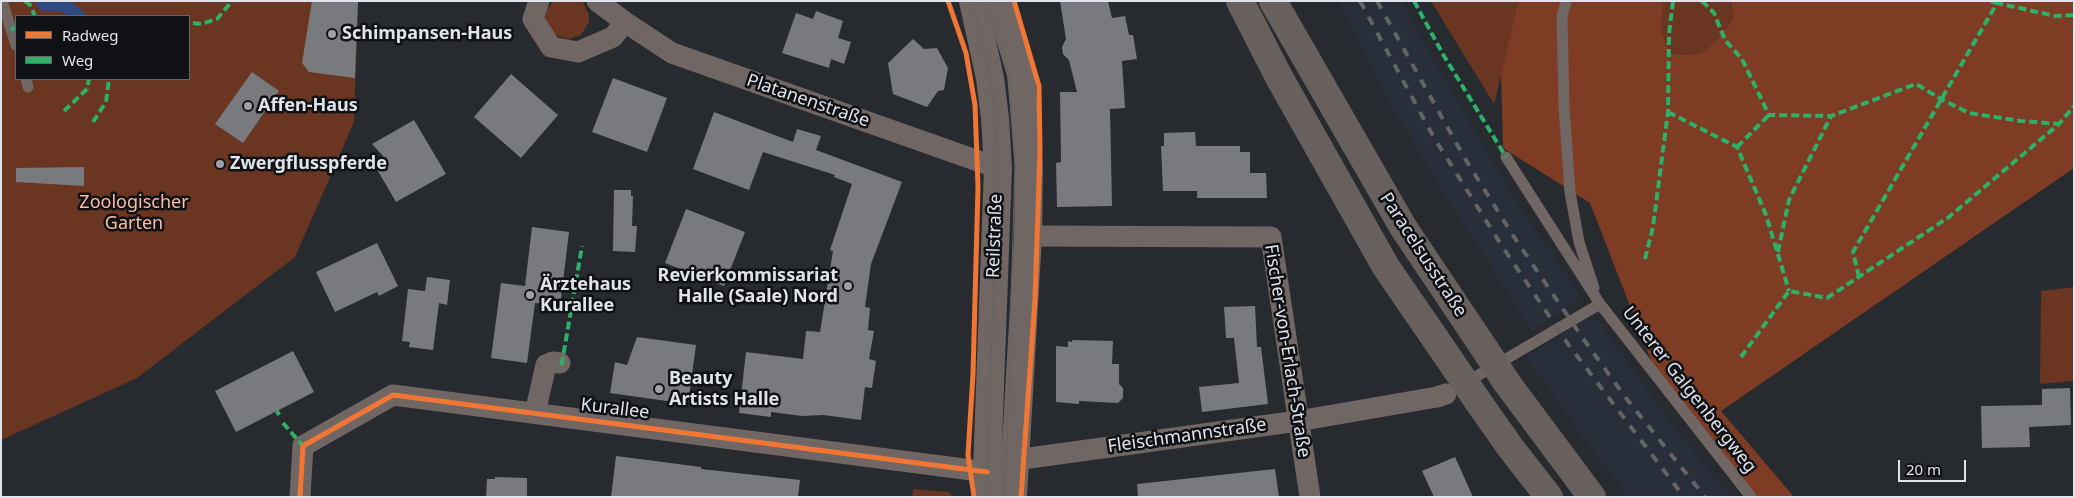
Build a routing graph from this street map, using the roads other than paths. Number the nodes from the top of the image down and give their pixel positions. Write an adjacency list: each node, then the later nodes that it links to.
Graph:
1 (2, 1): 10 (lane)
2 (539, 1): 9 (street)
3 (597, 1): 9 (street, Platanenstraße)
4 (972, 1): 12 (street, Reilstraße)
5 (999, 1): 13 (street, Reilstraße)
6 (1240, 1): 24 (main road, Paracelsusstraße, bridge)
7 (1273, 1): 25 (main road, Paracelsusstraße, bridge)
8 (1566, 1): 14 (lane, Unterer Galgenbergweg)
9 (625, 22): 12 (street, Platanenstraße)
10 (15, 42)
11 (1506, 157): 14 (lane, Unterer Galgenbergweg)
12 (998, 168): 20 (street, Reilstraße)
13 (1028, 236): 18 (street, Fischer-von-Erlach-Straße); 19 (street, Reilstraße)
14 (1600, 304): 16 (lane); 26 (lane, Unterer Galgenbergweg)
15 (560, 363): 17 (street)
16 (1446, 394): 18 (street, Fleischmannstraße)
17 (535, 413): 20 (street, Kurallee); 21 (street, Kurallee)
18 (1298, 421): 19 (street, Fleischmannstraße); 23 (street, Fischer-von-Erlach-Straße)
19 (1016, 460): 20 (street); 22 (street, Reilstraße)
20 (986, 484)
21 (300, 497)
22 (1013, 497)
23 (1310, 497)
24 (1549, 497)
25 (1592, 497)
26 (1751, 497)

